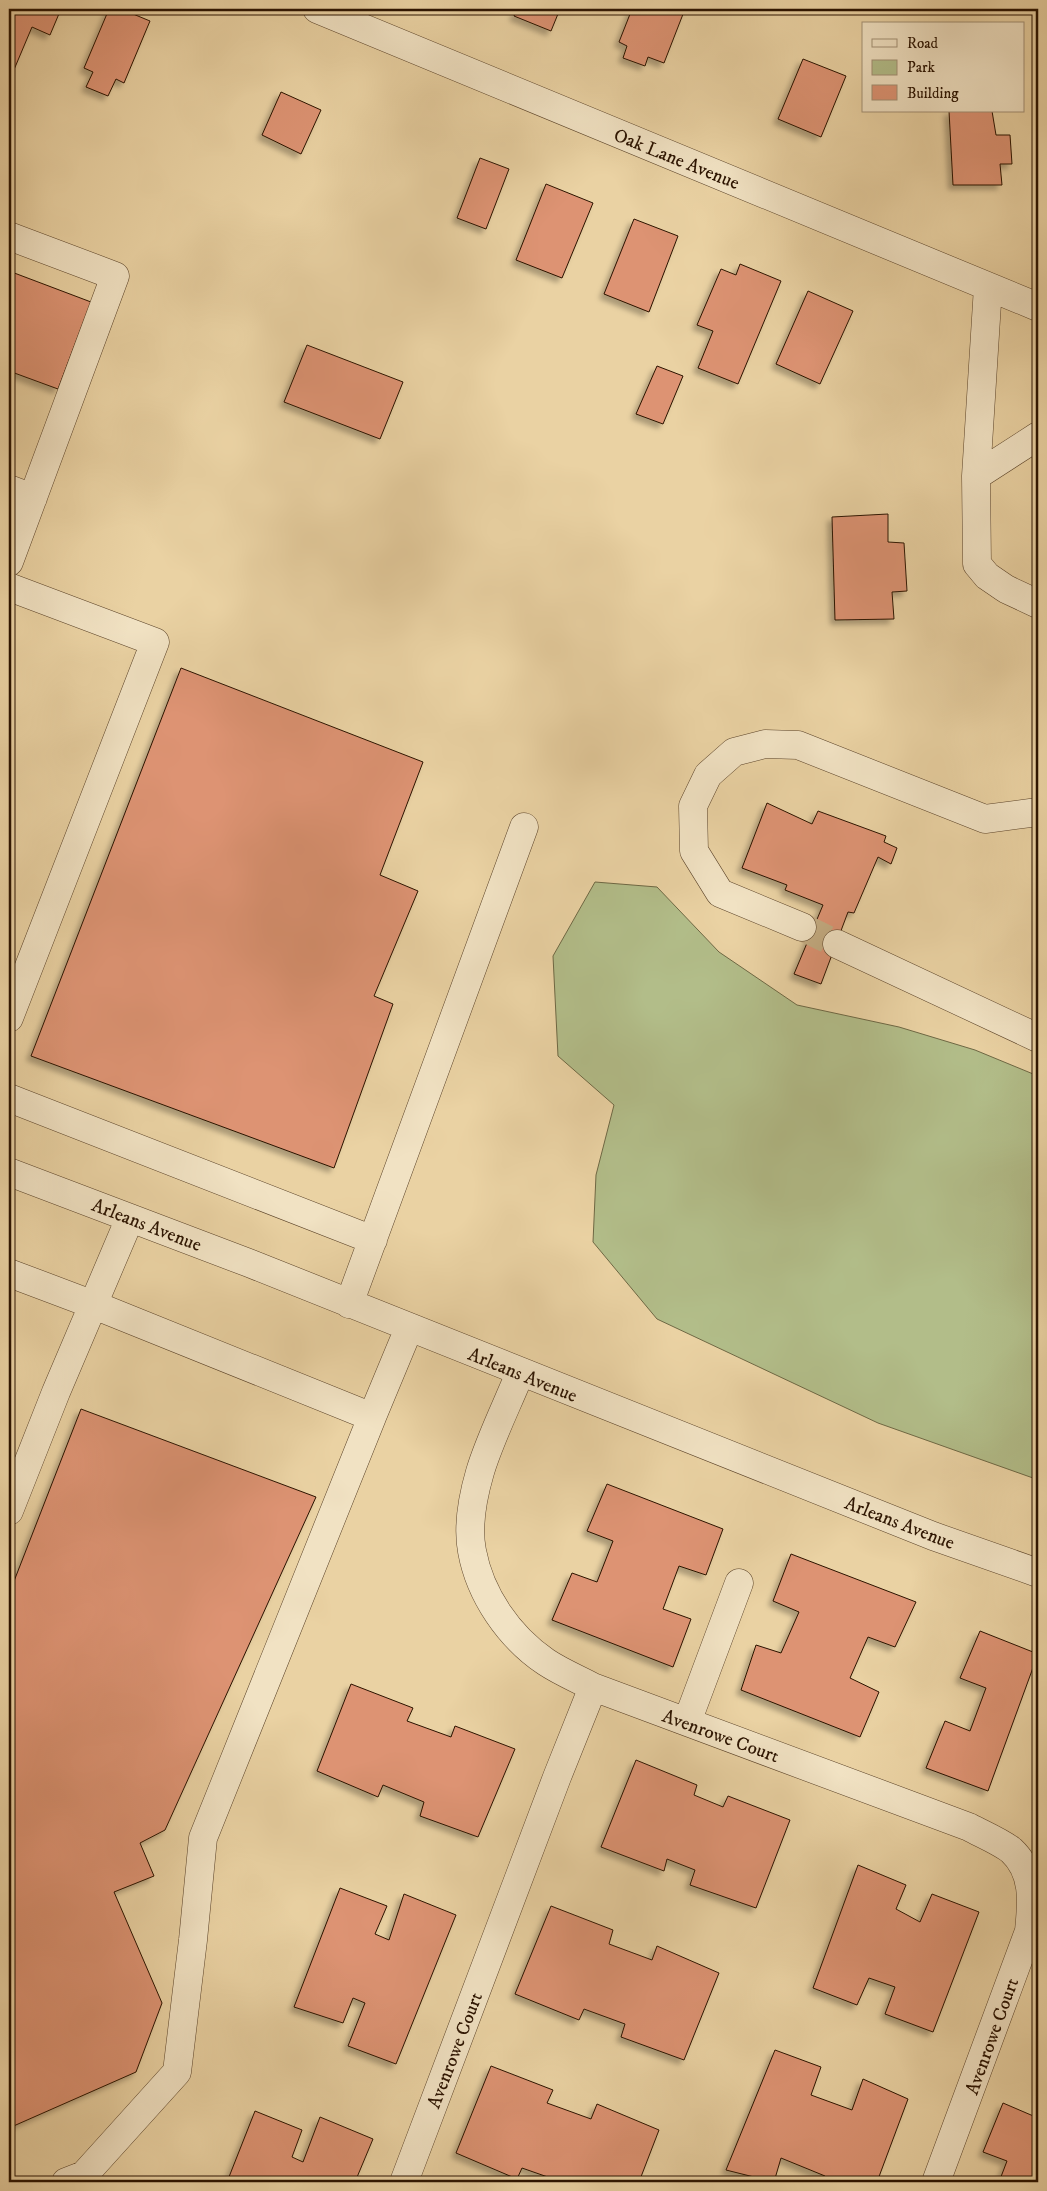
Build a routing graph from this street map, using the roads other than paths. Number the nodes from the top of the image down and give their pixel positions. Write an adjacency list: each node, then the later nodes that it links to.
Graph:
1 (316, 9): 3 (street, Oak Lane Avenue)
2 (9, 236): 7 (street)
3 (988, 287): 4 (street, Oak Lane Avenue); 6 (street)
4 (1038, 307)
5 (1038, 436): 6 (street)
6 (976, 476): 10 (street)
7 (21, 494): 8 (street)
8 (9, 562)
9 (9, 587): 15 (street)
10 (1038, 604)
11 (1038, 812): 13 (street)
12 (524, 827): 20 (street)
13 (802, 927)
14 (837, 944): 16 (street)
15 (9, 1018)
16 (1038, 1038)
17 (9, 1098): 20 (street)
18 (9, 1172): 19 (street, Arleans Avenue)
19 (130, 1218): 22 (street, Arleans Avenue); 23 (street)
20 (373, 1240): 22 (street)
21 (9, 1273): 23 (street)
22 (349, 1304): 24 (street, Arleans Avenue)
23 (94, 1305): 26 (street); 27 (street)
24 (409, 1328): 25 (street, Arleans Avenue); 26 (street)
25 (520, 1373): 28 (street, Arleans Avenue); 30 (street)
26 (372, 1418): 32 (street)
27 (9, 1511)
28 (1038, 1573)
29 (739, 1583): 31 (street)
30 (593, 1687): 31 (street, Avenrowe Court); 33 (street, Avenrowe Court)
31 (687, 1722): 34 (street, Avenrowe Court)
32 (66, 2182)
33 (404, 2182)
34 (936, 2182)

